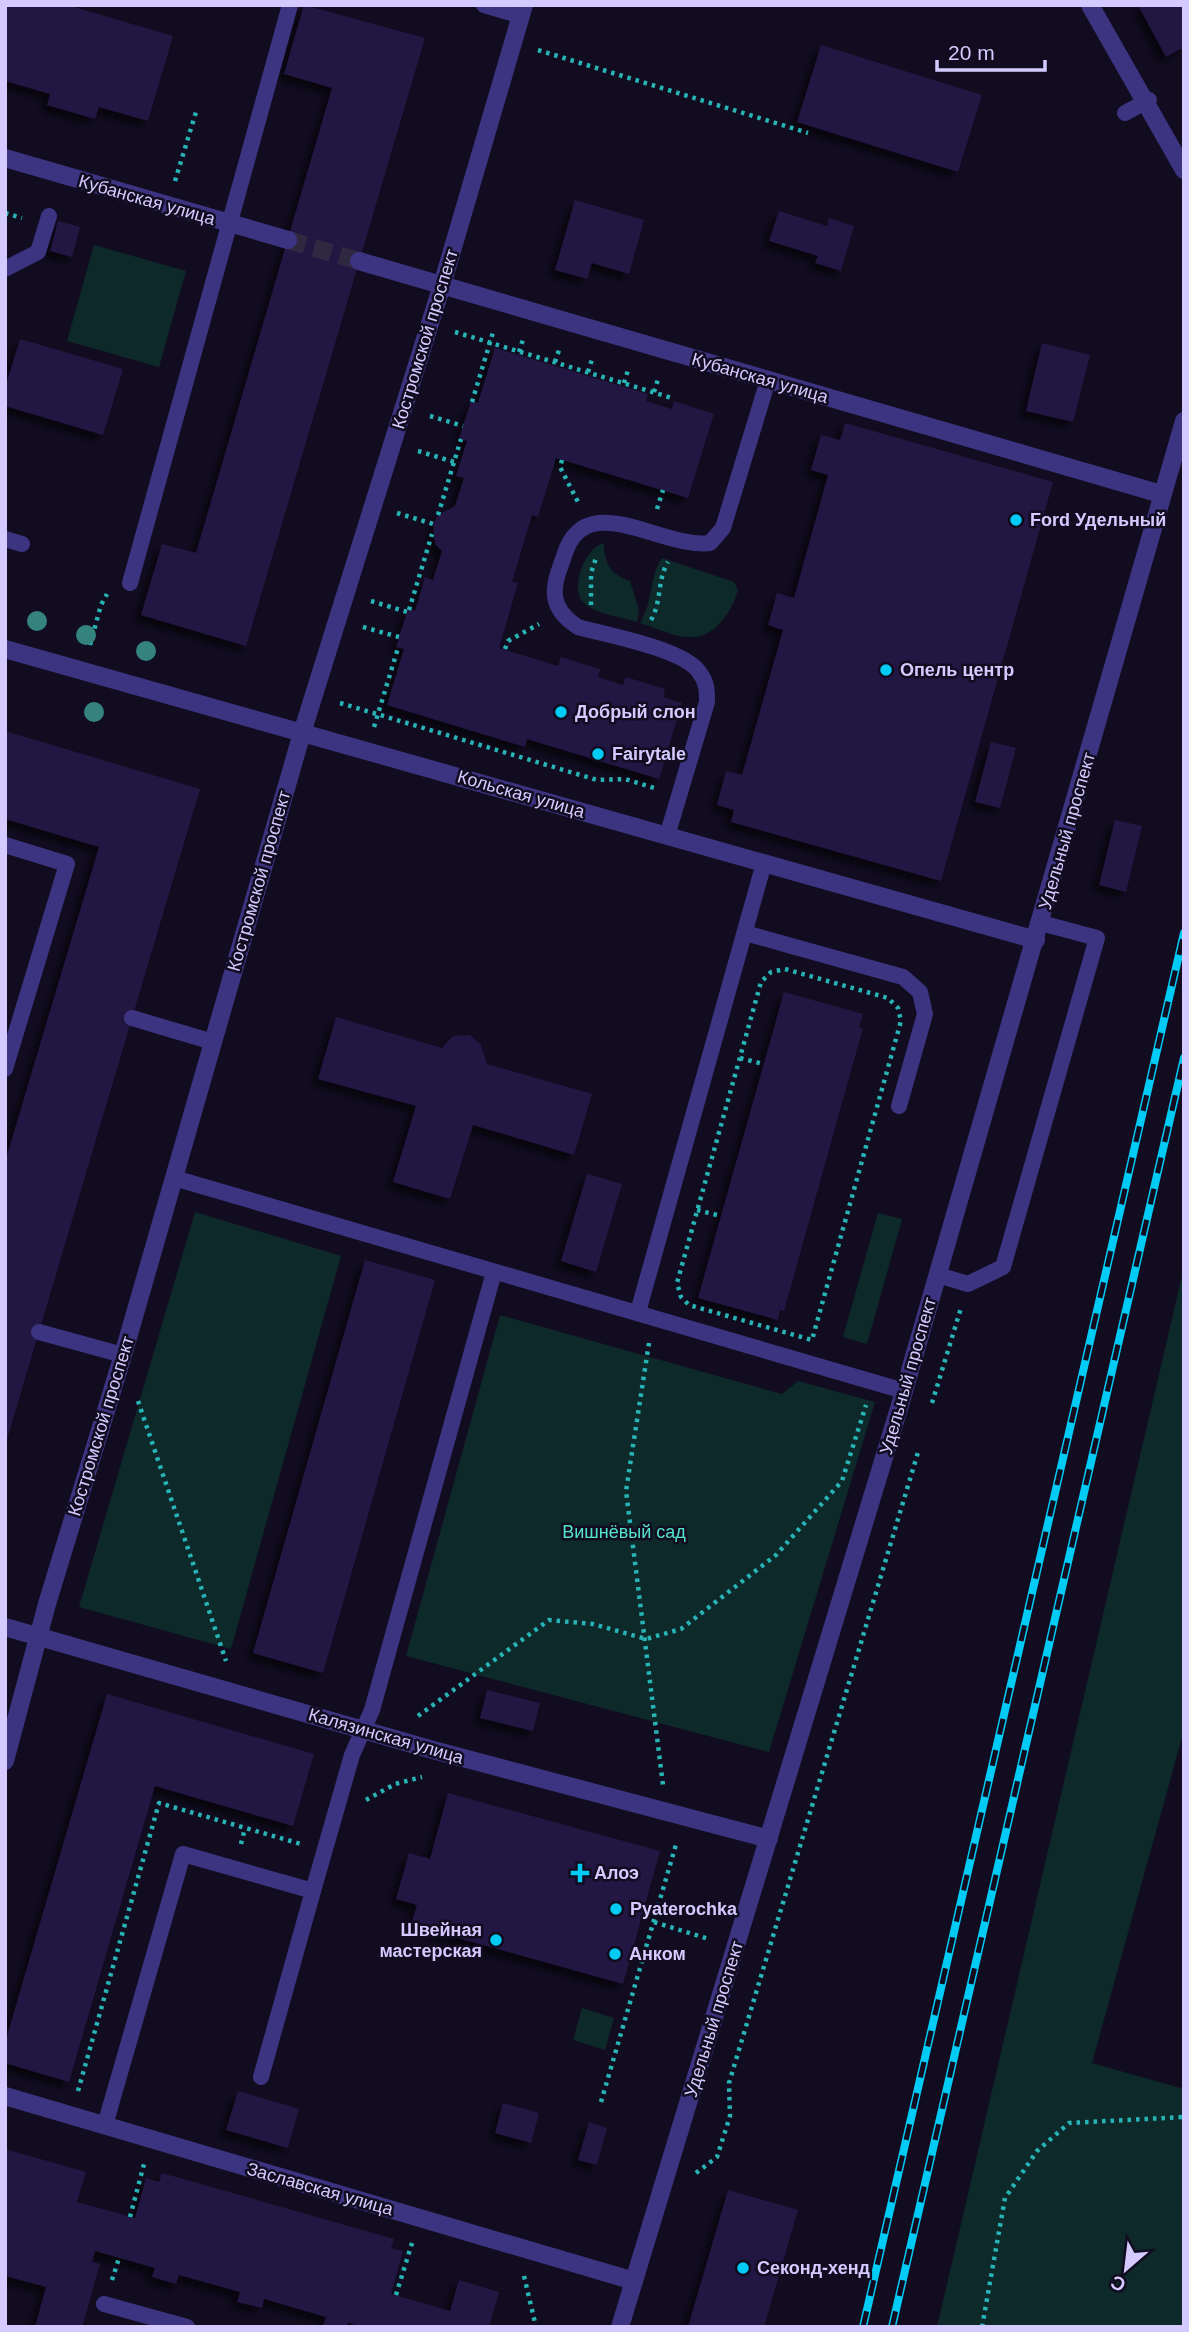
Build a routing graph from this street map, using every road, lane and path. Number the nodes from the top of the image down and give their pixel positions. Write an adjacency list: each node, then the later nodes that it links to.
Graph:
1 (290, 5): 16 (lane)
2 (484, 5): 4 (lane)
3 (1090, 5): 11 (street)
4 (522, 10): 20 (street, Костромской проспект)
5 (532, 48): 9 (path)
6 (1149, 100): 8 (lane)
7 (196, 111): 12 (path)
8 (1125, 113)
9 (808, 133)
10 (5, 158): 12 (street, Кубанская улица)
11 (1184, 170)
12 (168, 205): 16 (street, Кубанская улица)
13 (26, 210): 14 (path)
14 (5, 213)
15 (49, 216): 19 (lane)
16 (230, 224): 17 (street, Кубанская улица); 50 (lane)
17 (288, 240)
18 (359, 261): 20 (street, Кубанская улица)
19 (5, 269)
20 (442, 285): 24 (street, Кубанская улица); 64 (street, Костромской проспект)
21 (496, 322): 23 (path)
22 (449, 330): 23 (path)
23 (490, 343): 25 (path); 26 (path)
24 (768, 380): 35 (street, Кубанская улица); 48 (lane)
25 (671, 398)
26 (472, 402)
27 (423, 414): 29 (path)
28 (1184, 421): 35 (street, Удельный проспект)
29 (463, 426)
30 (461, 439): 33 (path)
31 (412, 450): 33 (path)
32 (562, 460): 37 (path)
33 (454, 462): 42 (path)
34 (663, 490): 41 (path)
35 (1161, 494): 70 (street, Удельный проспект)
36 (586, 498): 37 (path)
37 (578, 502): 38 (path)
38 (567, 508)
39 (643, 509): 41 (path)
40 (394, 512): 45 (path)
41 (656, 512): 43 (path)
42 (438, 515)
43 (666, 516)
44 (610, 521): 48 (lane); 55 (path); 55 (lane)
45 (433, 524)
46 (432, 534): 51 (path)
47 (5, 539): 49 (lane)
48 (675, 540): 58 (path)
49 (22, 544)
50 (130, 583)
51 (367, 600)
52 (536, 612): 53 (path)
53 (541, 623): 56 (path); 61 (path)
54 (359, 626): 57 (path)
55 (578, 627): 58 (lane)
56 (546, 631)
57 (400, 637)
58 (636, 644): 67 (lane)
59 (398, 648): 63 (path)
60 (5, 649): 64 (street, Кольская улица)
61 (505, 649)
62 (337, 702): 63 (path)
63 (378, 714): 65 (path); 66 (path)
64 (302, 733): 65 (street, Кольская улица); 73 (street, Костромской проспект)
65 (367, 751): 67 (street, Кольская улица)
66 (649, 787)
67 (667, 836): 69 (street, Кольская улица)
68 (5, 845): 76 (lane)
69 (764, 863): 70 (street, Кольская улица); 71 (lane)
70 (1038, 932): 82 (street, Удельный проспект); 83 (lane)
71 (745, 933): 77 (lane); 84 (lane)
72 (132, 1018): 73 (lane)
73 (213, 1042): 78 (street, Костромской проспект)
74 (740, 1058): 75 (path); 79 (path); 79 (path)
75 (763, 1064)
76 (5, 1069)
77 (899, 1106)
78 (174, 1178): 81 (lane); 86 (street, Костромской проспект)
79 (697, 1210): 80 (path)
80 (721, 1216)
81 (494, 1272): 84 (lane); 95 (lane)
82 (938, 1275): 83 (lane); 88 (street, Удельный проспект)
83 (968, 1284): 89 (path)
84 (641, 1313): 87 (lane); 93 (path)
85 (39, 1332): 86 (lane)
86 (123, 1355): 92 (street, Костромской проспект); 94 (path)
87 (873, 1381): 88 (lane); 93 (path)
88 (904, 1391): 102 (street, Удельный проспект)
89 (929, 1414)
90 (921, 1440): 112 (path)
91 (5, 1628): 92 (street, Калязинская улица)
92 (39, 1637): 95 (street, Калязинская улица); 97 (street, Костромской проспект)
93 (646, 1639): 96 (path); 99 (path)
94 (228, 1669)
95 (364, 1730): 96 (street, Калязинская улица); 100 (lane)
96 (389, 1737): 99 (street, Калязинская улица)
97 (5, 1761)
98 (426, 1775): 100 (path)
99 (667, 1810): 102 (street, Калязинская улица)
100 (333, 1822): 103 (lane)
101 (679, 1835): 104 (path)
102 (769, 1839): 105 (street, Удельный проспект)
103 (313, 1891): 106 (lane); 110 (lane)
104 (654, 1922): 105 (path); 108 (path)
105 (736, 1947): 116 (street, Удельный проспект)
106 (261, 2077)
107 (5, 2096): 110 (street, Заславская улица)
108 (601, 2102)
109 (1184, 2117): 122 (path)
110 (105, 2125): 116 (street, Заславская улица)
111 (146, 2158): 113 (path)
112 (690, 2177)
113 (130, 2217)
114 (414, 2235): 117 (path)
115 (522, 2268): 120 (path)
116 (634, 2281): 121 (street, Удельный проспект)
117 (396, 2295)
118 (104, 2304): 119 (lane)
119 (187, 2327)
120 (536, 2327)
121 (620, 2327)
122 (982, 2327)

